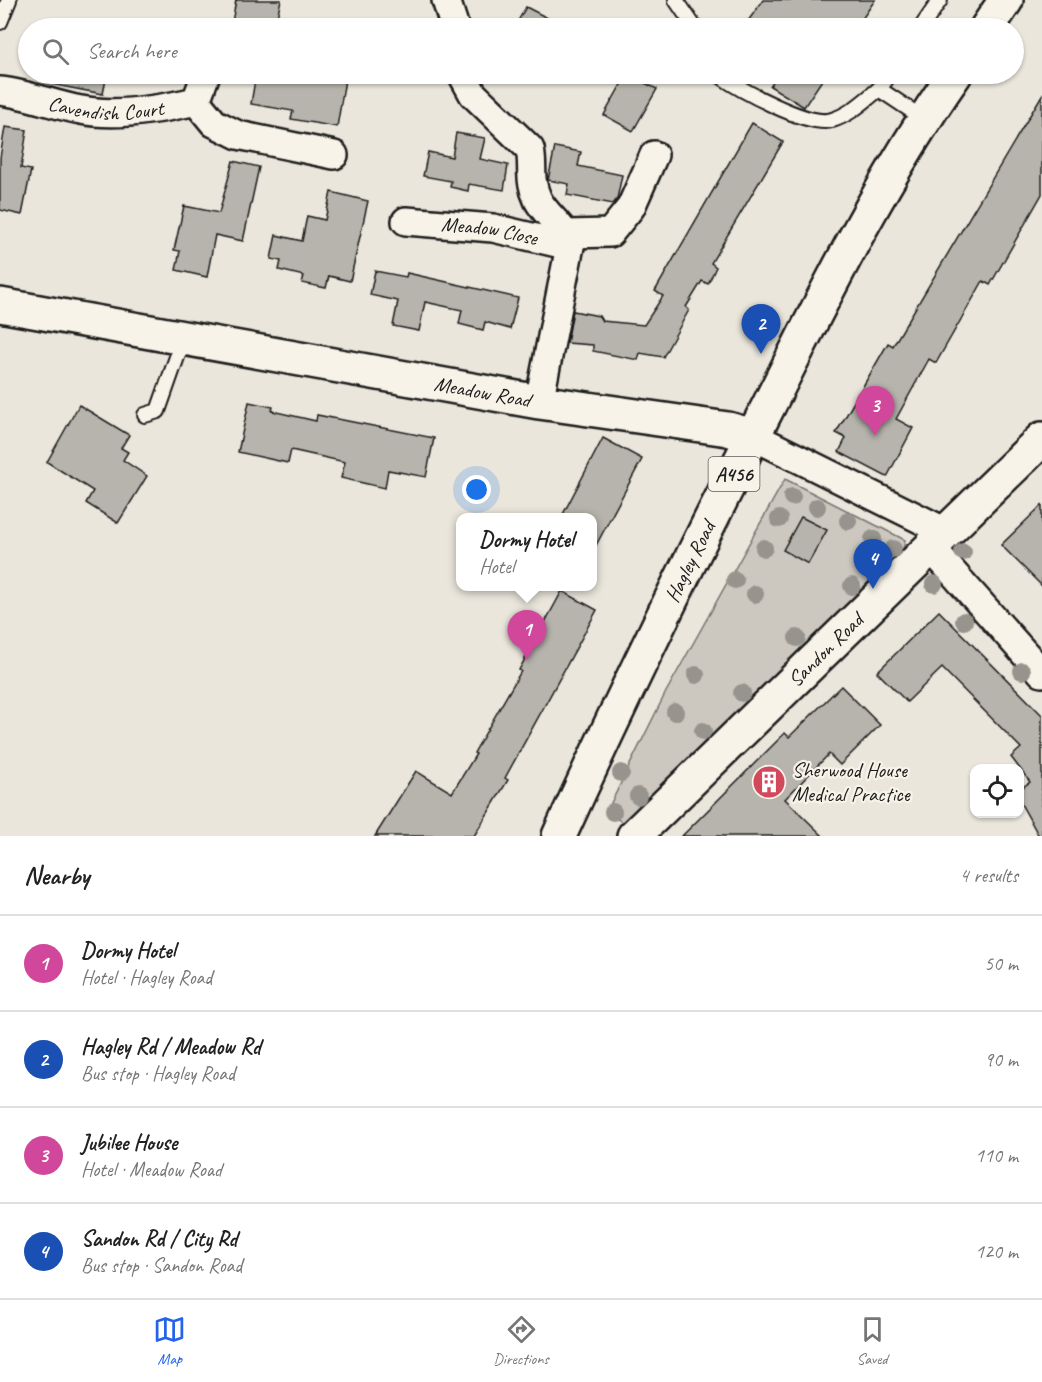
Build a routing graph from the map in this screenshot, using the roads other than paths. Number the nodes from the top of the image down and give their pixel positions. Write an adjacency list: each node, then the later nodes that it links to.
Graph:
1 (9, 0): 10 (lane)
2 (446, 0): 6 (street)
3 (676, 0): 7 (lane)
4 (940, 0): 8 (lane)
5 (1006, 0): 9 (main road)
6 (452, 18)
7 (688, 18)
8 (928, 18)
9 (994, 18)
10 (0, 22)
11 (202, 84): 18 (street, Cavendish Court)
12 (468, 84): 23 (street, Meadow Close)
13 (736, 84): 16 (lane)
14 (883, 84): 16 (lane)
15 (948, 84): 19 (main road, Hagley Road / A456)
16 (879, 89): 19 (lane)
17 (9, 92): 18 (street, Cavendish Court)
18 (196, 100): 20 (street, Cavendish Court)
19 (924, 119): 28 (main road, Hagley Road / A456)
20 (334, 155)
21 (654, 155): 23 (street, Meadow Close)
22 (406, 221): 23 (street, Meadow Close)
23 (569, 240): 26 (street)
24 (0, 304): 25 (main road, Meadow Road)
25 (183, 338): 26 (main road, Meadow Road); 27 (lane)
26 (539, 402): 28 (main road, Meadow Road)
27 (145, 415)
28 (753, 436): 30 (street, Meadow Road); 32 (main road, Hagley Road / A456)
29 (1042, 439): 30 (main road, Sandon Road)
30 (938, 540): 31 (street); 33 (main road, Sandon Road)
31 (1042, 673)
32 (559, 836)
33 (634, 836)

